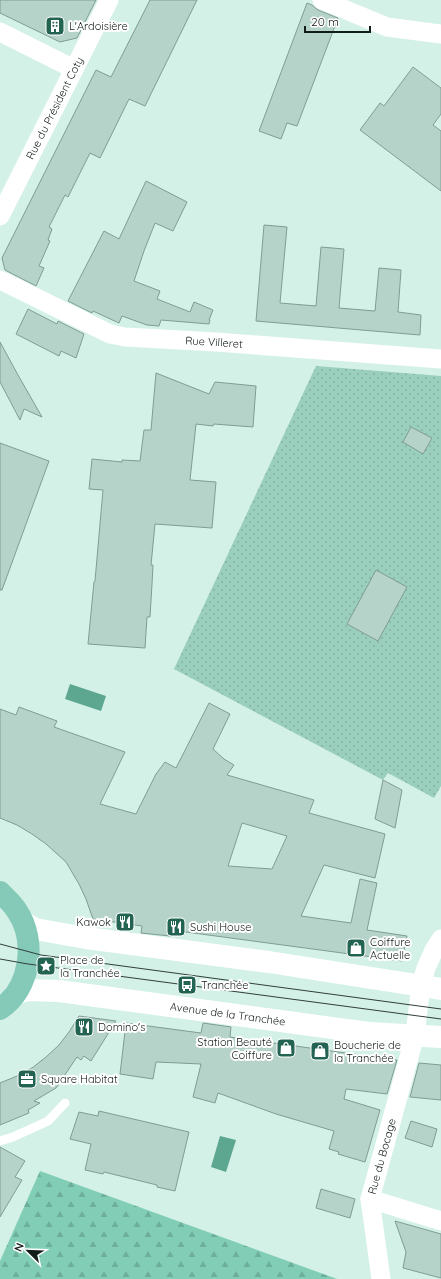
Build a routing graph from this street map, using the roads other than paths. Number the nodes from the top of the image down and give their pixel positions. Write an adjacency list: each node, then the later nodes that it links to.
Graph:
1 (109, 0): 5 (street, Rue du Président Coty)
2 (322, 0): 4 (street)
3 (0, 32): 5 (street)
4 (441, 34)
5 (74, 69): 6 (street, Rue du Président Coty)
6 (0, 216)
7 (0, 280): 8 (street, Rue Villeret)
8 (441, 359)
9 (0, 892): 10 (main road)
10 (23, 922): 12 (main road); 13 (main road)
11 (441, 939): 12 (street, Rue du Bocage)
12 (431, 987): 14 (street, Rue du Bocage)
13 (8, 1002): 14 (main road, Avenue de la Tranchée)
14 (415, 1035): 15 (main road, Avenue de la Tranchée); 18 (street, Rue du Bocage)
15 (441, 1037)
16 (65, 1103): 17 (lane)
17 (0, 1141)
18 (370, 1199): 19 (street); 20 (street, Rue du Bocage)
19 (441, 1221)
20 (381, 1279)

